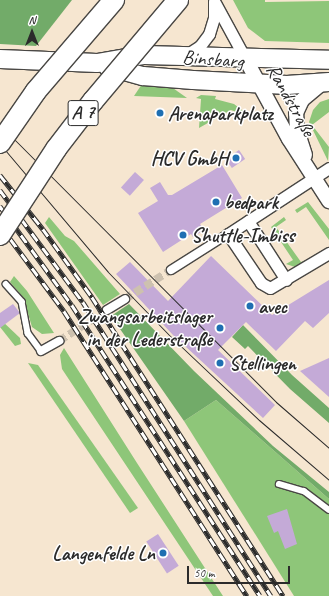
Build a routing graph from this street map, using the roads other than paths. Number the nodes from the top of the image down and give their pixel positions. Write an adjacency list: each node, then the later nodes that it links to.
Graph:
1 (114, 0): 11 (highway, A 7, bridge)
2 (178, 0): 17 (highway, A 7, bridge)
3 (214, 1): 4 (street); 5 (street)
4 (186, 55): 5 (main road, Binsbarg); 8 (main road, Binsbarg)
5 (245, 58): 7 (main road, Binsbarg); 10 (street, Randstraße)
6 (0, 59): 8 (main road, Binsbarg)
7 (329, 60)
8 (97, 63): 10 (main road, Binsbarg)
9 (325, 83): 10 (main road, Binsbarg); 13 (street)
10 (258, 84): 13 (street, Randstraße)
11 (0, 142)
12 (329, 168): 13 (street)
13 (313, 178): 14 (street, Randstraße); 15 (street)
14 (329, 201)
15 (248, 221): 16 (street); 20 (street)
16 (228, 234): 19 (street); 20 (street)
17 (0, 235)
18 (329, 253): 20 (street)
19 (171, 270)
20 (286, 280)
21 (6, 284): 25 (lane)
22 (125, 299): 23 (street)
23 (107, 310)
24 (59, 341): 25 (street)
25 (41, 352)
26 (279, 484): 27 (lane)
27 (329, 510)

